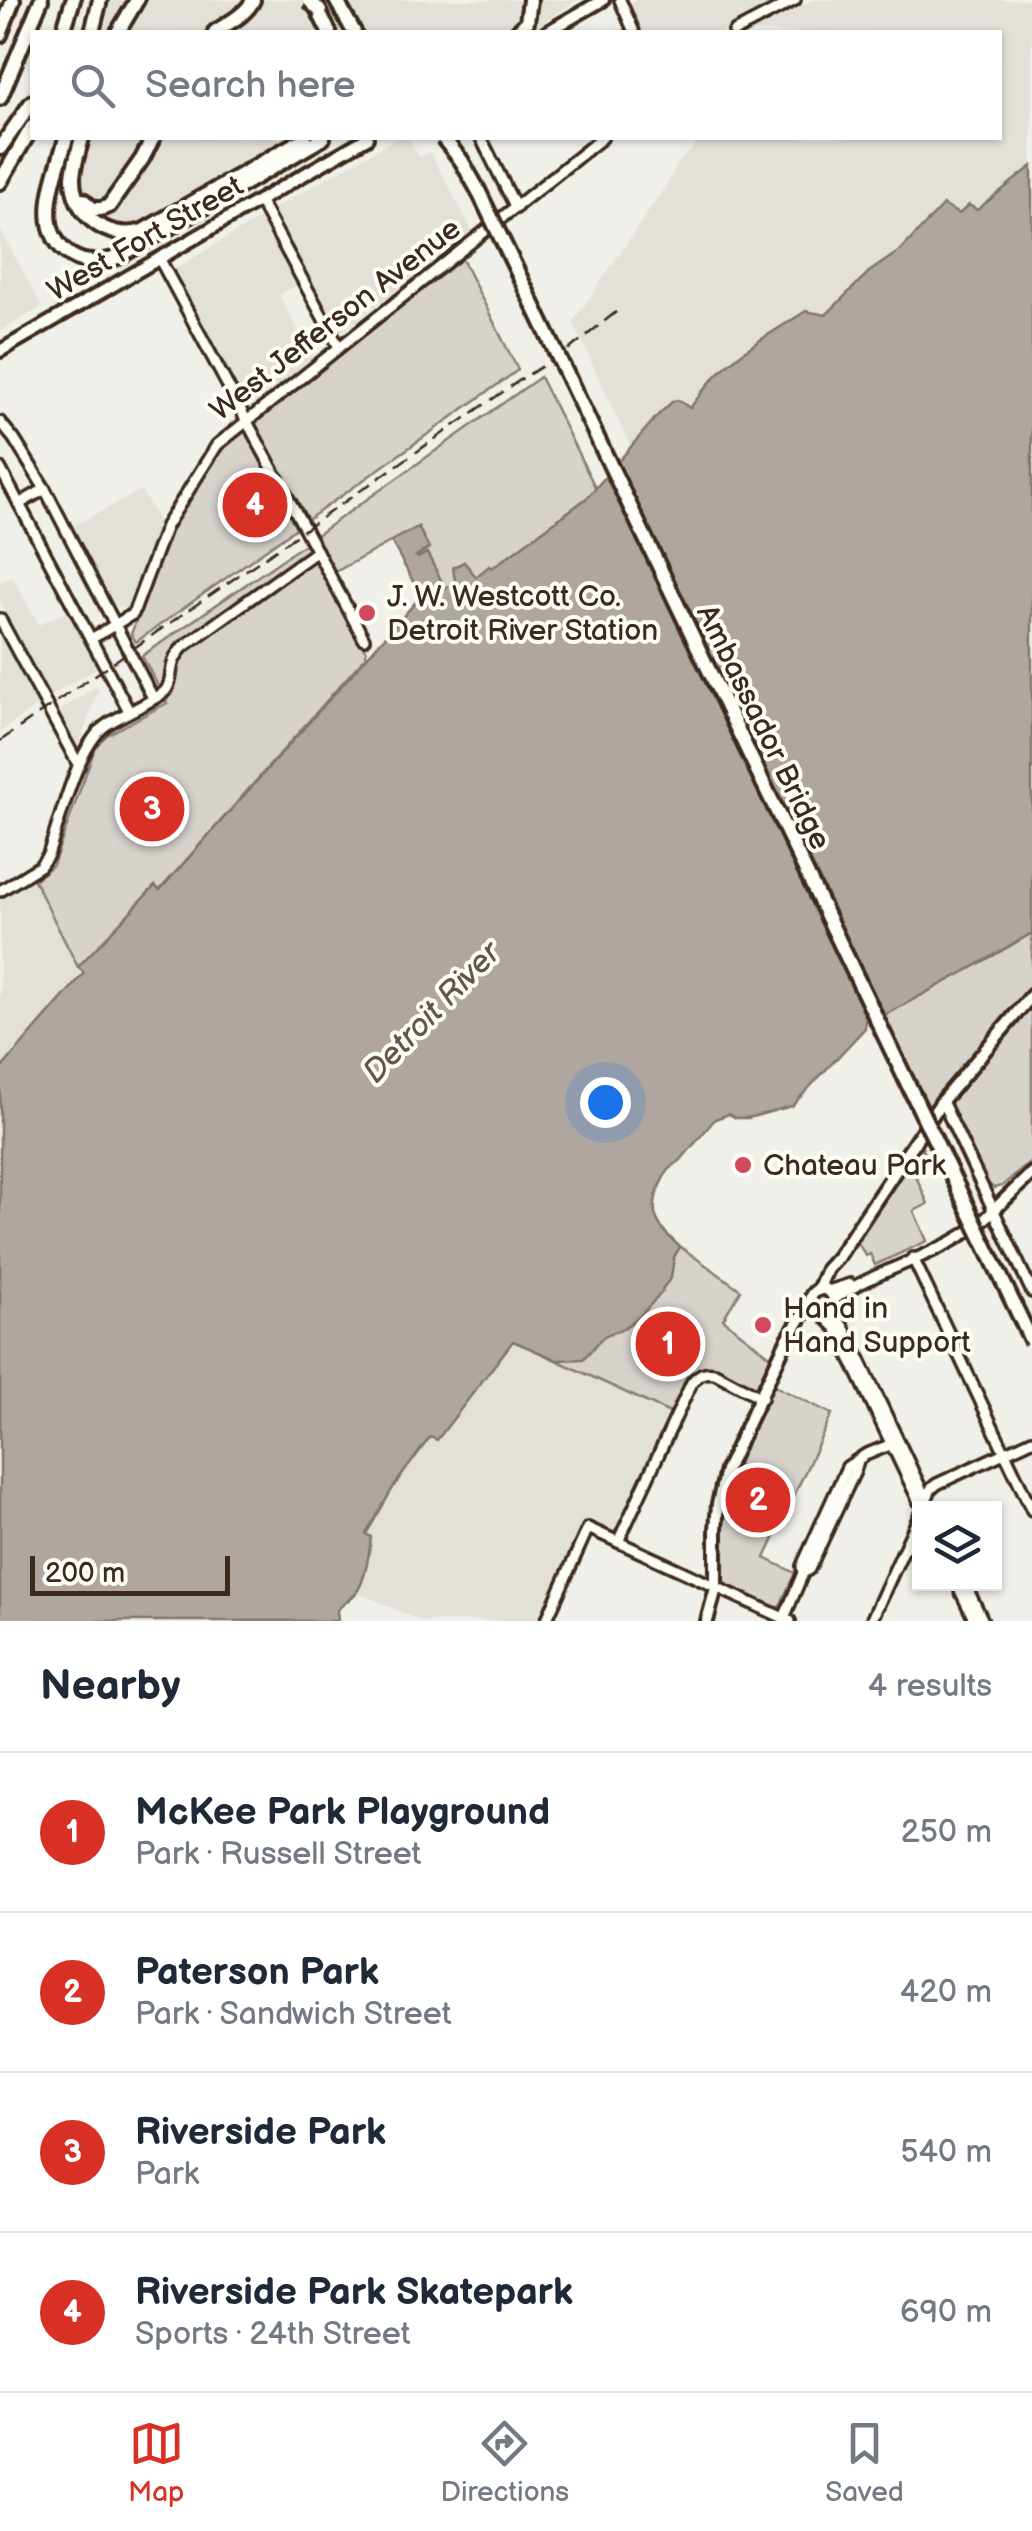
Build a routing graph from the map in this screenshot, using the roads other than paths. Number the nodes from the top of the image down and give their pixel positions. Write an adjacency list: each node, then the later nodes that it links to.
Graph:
1 (10, 0): 26 (highway)
2 (33, 0): 27 (highway)
3 (41, 0): 27 (highway)
4 (75, 0): 15 (highway)
5 (100, 0): 16 (highway)
6 (128, 0): 17 (highway)
7 (137, 0): 18 (highway)
8 (252, 0): 19 (highway)
9 (336, 0): 21 (highway)
10 (530, 0): 22 (highway)
11 (603, 0): 23 (main road)
12 (620, 0): 24 (street)
13 (796, 0): 25 (street)
14 (314, 3): 20 (highway)
15 (67, 30)
16 (92, 30)
17 (111, 30)
18 (119, 30)
19 (218, 30)
20 (331, 30)
21 (353, 30)
22 (519, 30)
23 (551, 30)
24 (633, 30)
25 (738, 30)
26 (0, 34)
27 (3, 92)
28 (30, 105): 40 (highway)
29 (30, 130): 41 (highway)
30 (65, 140): 35 (highway)
31 (82, 140): 34 (highway)
32 (90, 140): 33 (highway)
33 (152, 140)
34 (302, 140)
35 (320, 140)
36 (364, 140): 42 (main road, West Fort Street)
37 (445, 140): 71 (highway, Ambassador Bridge, bridge)
38 (481, 140): 43 (street)
39 (600, 140): 43 (street, West Jefferson Avenue)
40 (0, 148)
41 (0, 182)
42 (259, 200): 44 (main road, West Fort Street); 45 (street)
43 (516, 208): 45 (street, West Jefferson Avenue)
44 (159, 258): 46 (main road, West Fort Street); 47 (street)
45 (339, 347): 47 (street, West Jefferson Avenue)
46 (0, 351)
47 (246, 420): 52 (street); 54 (street, West Jefferson Avenue)
48 (0, 422): 50 (street)
49 (0, 468): 51 (street)
50 (45, 489): 51 (street); 54 (street)
51 (19, 504): 55 (street)
52 (317, 551): 56 (street); 57 (street)
53 (0, 619): 59 (street)
54 (116, 625): 55 (street); 57 (street)
55 (90, 638): 58 (street)
56 (364, 639)
57 (153, 698): 58 (street)
58 (129, 711): 59 (street)
59 (79, 766): 60 (street)
60 (1, 888)
61 (1031, 997): 62 (main road)
62 (942, 1102): 64 (street); 67 (main road)
63 (1032, 1172): 64 (main road)
64 (994, 1210): 65 (street); 66 (street)
65 (914, 1258): 67 (street); 75 (street)
66 (1032, 1292)
67 (828, 1296): 68 (main road); 69 (main road); 74 (street)
68 (810, 1302): 69 (main road); 70 (main road)
69 (821, 1313): 70 (main road); 74 (street)
70 (786, 1342): 72 (main road)
71 (1032, 1342)
72 (762, 1398): 80 (street); 81 (main road)
73 (1032, 1440): 75 (street)
74 (895, 1443): 76 (street); 84 (street)
75 (1005, 1453): 77 (street); 78 (street)
76 (921, 1501)
77 (926, 1501)
78 (1032, 1510)
79 (912, 1533): 87 (street)
80 (618, 1542): 81 (street); 85 (street)
81 (716, 1588): 84 (street); 86 (main road)
82 (960, 1591): 88 (street)
83 (968, 1591): 89 (street)
84 (788, 1620)
85 (546, 1621)
86 (708, 1621)
87 (870, 1621)
88 (975, 1621)
89 (983, 1621)

